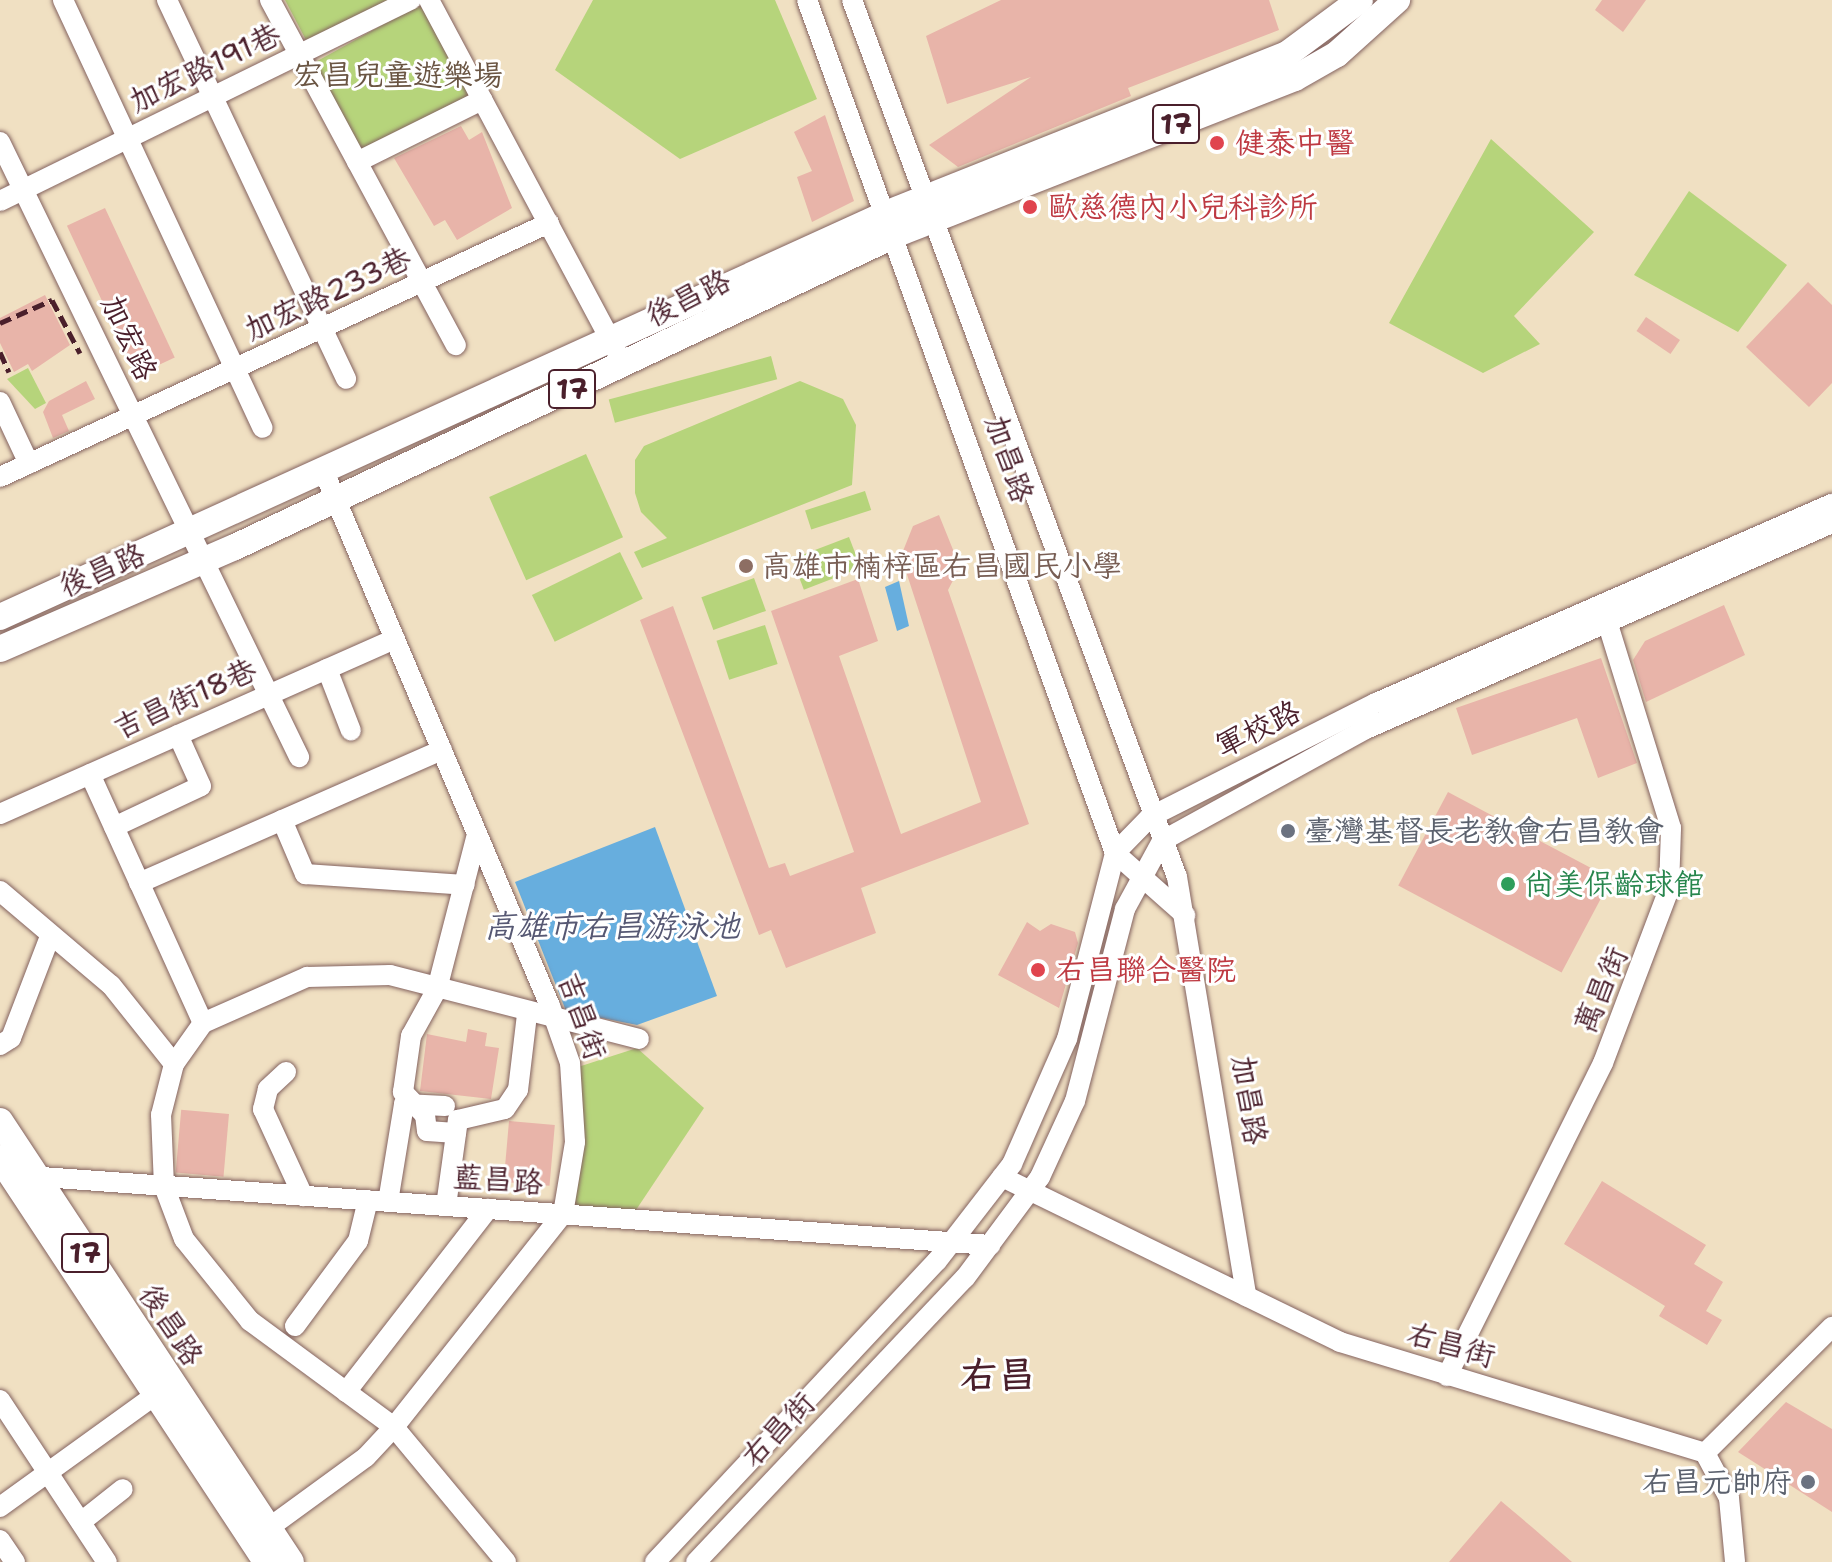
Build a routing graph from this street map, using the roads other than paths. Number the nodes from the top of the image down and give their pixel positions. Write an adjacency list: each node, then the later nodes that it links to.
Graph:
1 (63, 0): 13 (street)
2 (167, 0): 11 (street)
3 (270, 0): 10 (street)
4 (411, 0): 10 (street, 加宏路191巷)
5 (429, 0): 12 (street)
6 (807, 0): 20 (street, 加昌路)
7 (852, 0): 18 (street, 加昌路)
8 (1360, 0): 18 (main road, 後昌路 / 17)
9 (1397, 0): 18 (main road, 後昌路 / 17)
10 (300, 56): 11 (street, 加宏路191巷); 15 (street)
11 (215, 96): 13 (street, 加宏路191巷); 22 (street)
12 (482, 100): 15 (street); 19 (street)
13 (130, 137): 16 (street, 加宏路191巷); 26 (street)
14 (0, 142): 16 (street, 加宏路)
15 (357, 162): 21 (street)
16 (25, 188): 17 (street, 加宏路191巷); 29 (street, 加宏路)
17 (0, 201)
18 (933, 206): 20 (main road, 後昌路 / 17); 51 (street, 加昌路)
19 (549, 223): 21 (street, 加宏路233巷); 23 (street)
20 (892, 224): 23 (main road, 後昌路 / 17); 25 (main road, 後昌路 / 17); 56 (street, 加昌路)
21 (423, 283): 22 (street, 加宏路233巷); 24 (street)
22 (323, 329): 26 (street, 加宏路233巷); 27 (street)
23 (611, 341): 25 (street); 32 (main road, 後昌路 / 17)
24 (456, 345)
25 (624, 364): 34 (main road, 後昌路 / 17)
26 (237, 370): 29 (street, 加宏路233巷); 30 (street)
27 (346, 379)
28 (0, 402): 31 (street)
29 (133, 418): 31 (street, 加宏路233巷); 37 (street, 加宏路)
30 (263, 428)
31 (29, 464): 33 (street, 加宏路233巷)
32 (325, 474): 34 (street, 吉昌街); 37 (main road, 後昌路 / 17)
33 (0, 477)
34 (336, 499): 38 (main road, 後昌路 / 17); 41 (street, 吉昌街)
35 (1832, 504): 39 (street, 軍校路)
36 (1832, 523): 39 (street, 軍校路)
37 (192, 535): 38 (street, 加宏路); 40 (main road, 後昌路 / 17)
38 (206, 559): 42 (main road, 後昌路 / 17); 44 (street, 加宏路)
39 (1604, 612): 51 (street, 軍校路); 55 (street, 軍校路); 88 (street, 萬昌街)
40 (0, 617)
41 (395, 639): 43 (street, 吉昌街18巷); 47 (street, 吉昌街)
42 (0, 649)
43 (327, 669): 44 (street, 吉昌街18巷); 45 (street)
44 (269, 694): 46 (street, 吉昌街18巷); 48 (street, 加宏路)
45 (351, 731)
46 (178, 735): 49 (street, 吉昌街18巷); 53 (street)
47 (442, 750): 52 (street); 54 (street, 吉昌街)
48 (299, 757)
49 (90, 774): 50 (street, 吉昌街18巷); 53 (street)
50 (0, 814)
51 (1150, 817): 55 (street, 加昌路); 56 (street, 軍校路)
52 (282, 820): 58 (street); 59 (street)
53 (114, 827): 58 (street)
54 (477, 834): 59 (street); 66 (street, 吉昌街)
55 (1162, 841): 57 (street, 軍校路); 61 (street, 加昌路)
56 (1115, 853): 57 (street, 加昌路); 75 (street, 軍校路)
57 (1138, 875): 61 (street, 加昌路); 77 (street, 軍校路)
58 (139, 883): 65 (street)
59 (465, 885): 63 (street)
60 (0, 891): 62 (street)
61 (1185, 915): 85 (street, 加昌路)
62 (49, 939): 68 (street); 69 (street)
63 (437, 989): 64 (street); 65 (street); 73 (street)
64 (527, 1015): 66 (street); 73 (street)
65 (203, 1023): 69 (street)
66 (556, 1023): 67 (street); 82 (street, 吉昌街)
67 (639, 1039)
68 (0, 1045)
69 (174, 1064): 76 (street)
70 (286, 1072): 78 (street)
71 (445, 1106): 79 (street)
72 (0, 1121): 74 (main road, 後昌路 / 17)
73 (456, 1133): 80 (street)
74 (12, 1171): 76 (street, 藍昌路); 89 (main road, 後昌路 / 17)
75 (1002, 1177): 77 (street, 右昌街); 83 (street, 軍校路)
76 (164, 1186): 78 (street, 藍昌路); 90 (street)
77 (1029, 1194): 84 (street, 右昌街); 85 (street, 右昌街)
78 (303, 1196): 79 (street, 藍昌路)
79 (378, 1201): 80 (street, 藍昌路); 86 (street)
80 (446, 1206): 81 (street, 藍昌路)
81 (488, 1209): 82 (street, 藍昌路); 90 (street)
82 (563, 1214): 83 (street, 藍昌路); 92 (street)
83 (952, 1242): 84 (street, 藍昌路); 104 (street, 右昌街)
84 (991, 1245): 105 (street, 右昌街)
85 (1246, 1296): 88 (street, 右昌街)
86 (295, 1326)
87 (1832, 1327): 93 (street)
88 (1447, 1376): 93 (street, 右昌街)
89 (164, 1389): 94 (street); 99 (main road, 後昌路 / 17)
90 (346, 1392): 92 (street)
91 (0, 1400): 94 (street)
92 (394, 1427): 99 (street); 103 (street)
93 (1705, 1453): 106 (street)
94 (48, 1473): 96 (street); 97 (street)
95 (123, 1489): 97 (street)
96 (1, 1504)
97 (81, 1522): 101 (street)
98 (0, 1540): 100 (street)
99 (263, 1543): 102 (main road, 後昌路 / 17)
100 (15, 1562)
101 (107, 1562)
102 (291, 1562)
103 (506, 1562)
104 (655, 1562)
105 (696, 1562)
106 (1735, 1562)

